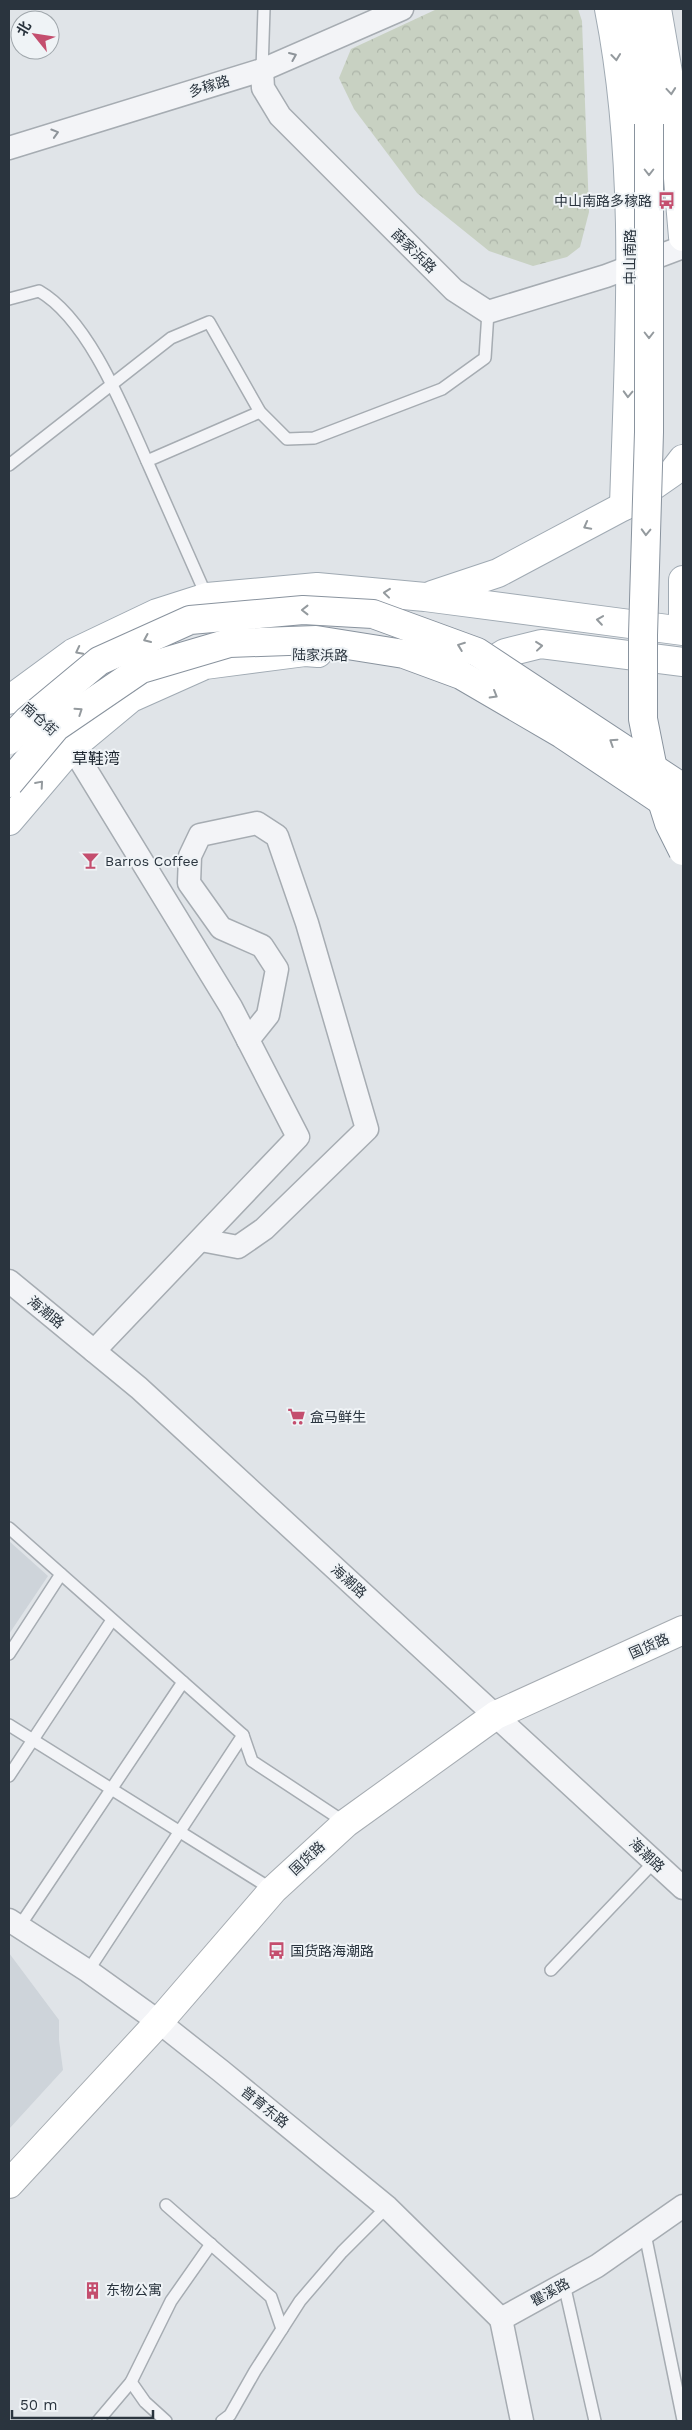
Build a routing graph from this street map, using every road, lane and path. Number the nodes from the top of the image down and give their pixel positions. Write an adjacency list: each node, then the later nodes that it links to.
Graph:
1 (264, 9): 6 (lane, 薛家浜路)
2 (402, 9): 6 (street, 多稼路, one-way to 2)
3 (609, 9): 10 (main road, 中山南路, one-way to 10)
4 (635, 9): 32 (main road, one-way to 32, bridge)
5 (657, 9): 8 (main road, one-way to 8)
6 (262, 70): 7 (street, 多稼路, one-way to 6); 12 (street, 薛家浜路)
7 (9, 148)
8 (683, 237)
9 (683, 247): 10 (street)
10 (631, 265): 12 (street); 18 (main road, 中山南路, one-way to 18)
11 (9, 299): 13 (lane)
12 (488, 312): 14 (lane)
13 (112, 384): 14 (lane); 16 (lane); 17 (lane)
14 (260, 412): 16 (lane)
15 (683, 459): 18 (main road)
16 (147, 461): 20 (lane)
17 (9, 465)
18 (624, 506): 21 (main road, one-way to 21)
19 (683, 580): 22 (main road)
20 (207, 597): 21 (main road, one-way to 20); 25 (main road, one-way to 25)
21 (425, 597): 23 (main road, one-way to 21)
22 (683, 617)
23 (683, 631)
24 (683, 662): 27 (main road, 陆家浜路, one-way to 24)
25 (10, 696): 27 (street, 南仓街)
26 (9, 740): 29 (main road, one-way to 26, bridge)
27 (72, 746): 31 (main road, 陆家浜路, one-way to 27); 33 (street, 南仓街)
28 (9, 783): 30 (main road, one-way to 30, bridge)
29 (683, 788)
30 (683, 815)
31 (9, 821)
32 (683, 851)
33 (248, 1040): 34 (street, 南仓街); 34 (street)
34 (201, 1240): 36 (street)
35 (9, 1281): 36 (street, 海潮路)
36 (94, 1351): 43 (street, 海潮路)
37 (9, 1528): 38 (lane)
38 (61, 1574): 39 (lane); 41 (lane)
39 (112, 1620): 42 (lane); 46 (lane)
40 (683, 1630): 43 (main road, 国货路)
41 (9, 1654)
42 (183, 1682): 45 (lane); 48 (lane)
43 (496, 1715): 49 (main road, 国货路); 51 (street, 海潮路)
44 (9, 1726): 46 (lane)
45 (244, 1735): 49 (lane); 50 (lane)
46 (32, 1740): 47 (lane); 48 (lane)
47 (9, 1776)
48 (111, 1790): 50 (lane); 54 (lane)
49 (346, 1823): 53 (main road, 国货路)
50 (179, 1832): 53 (lane); 56 (lane)
51 (654, 1862): 52 (street, 海潮路); 55 (lane)
52 (683, 1888)
53 (273, 1890): 57 (main road, 国货路)
54 (14, 1924): 56 (street, 普育东路)
55 (551, 1970)
56 (88, 1971): 57 (street, 普育东路)
57 (159, 2022): 58 (main road, 国货路); 61 (street, 普育东路)
58 (9, 2184)
59 (166, 2205): 63 (lane)
60 (683, 2206): 62 (street, 瞿溪路)
61 (387, 2207): 65 (street, 普育东路); 66 (lane)
62 (645, 2234): 64 (street, 瞿溪路); 68 (lane)
63 (211, 2244): 66 (lane); 67 (lane)
64 (564, 2284): 65 (street, 瞿溪路); 73 (lane)
65 (502, 2319): 72 (street)
66 (282, 2328): 71 (lane)
67 (131, 2382): 69 (lane); 70 (lane)
68 (683, 2420)
69 (98, 2421)
70 (166, 2421)
71 (222, 2421)
72 (522, 2421)
73 (595, 2421)

